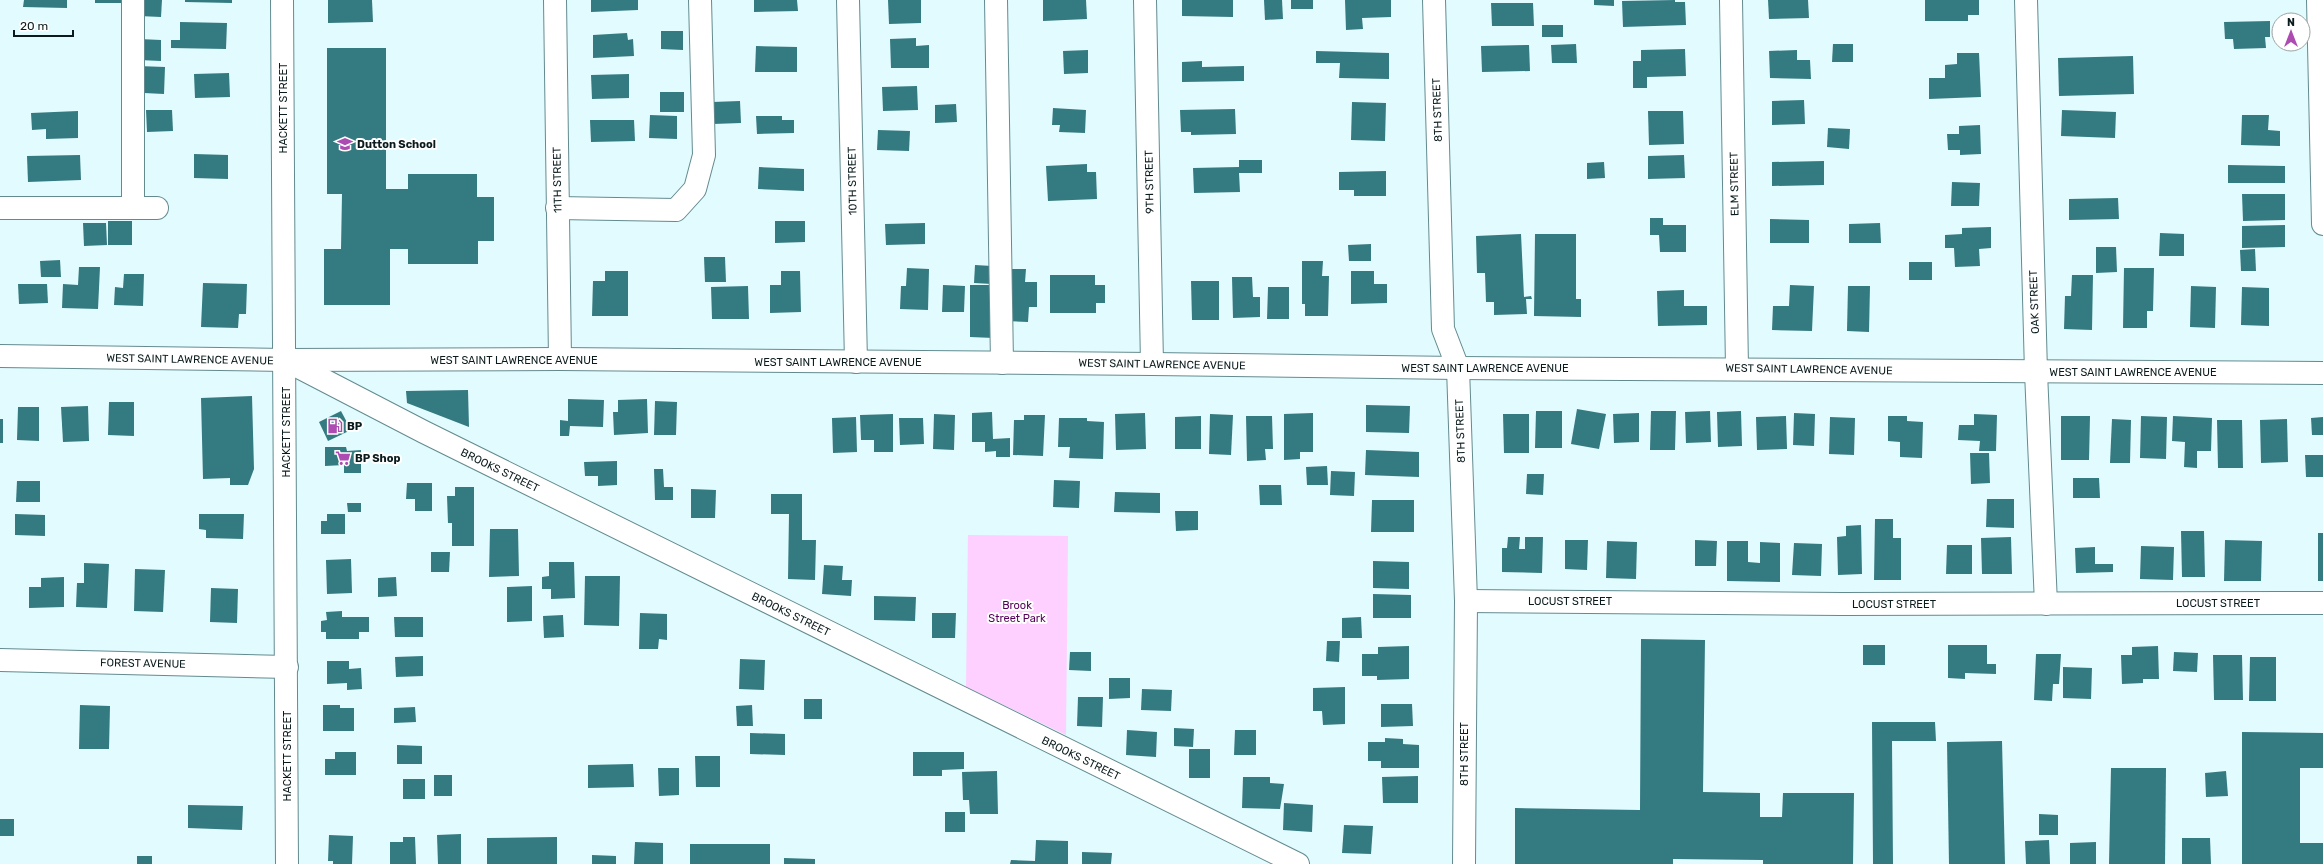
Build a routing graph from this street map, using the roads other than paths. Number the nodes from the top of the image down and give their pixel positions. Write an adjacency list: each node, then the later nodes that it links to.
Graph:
1 (133, 0): 13 (street)
2 (282, 0): 19 (street, HACKETT STREET)
3 (555, 0): 15 (street, 11TH STREET)
4 (700, 0): 15 (street)
5 (848, 0): 20 (street, 10TH STREET)
6 (996, 0): 21 (street)
7 (1145, 0): 22 (street, 9TH STREET)
8 (1434, 0): 23 (street, 8TH STREET)
9 (1731, 0): 24 (street, ELM STREET)
10 (2026, 0): 25 (street, OAK STREET)
11 (2318, 0): 16 (street)
12 (0, 208): 13 (street)
13 (133, 208): 14 (street)
14 (157, 208)
15 (557, 208): 18 (street, 11TH STREET)
16 (2323, 224)
17 (0, 356): 19 (street, WEST SAINT LAWRENCE AVENUE)
18 (560, 359): 19 (street, WEST SAINT LAWRENCE AVENUE); 20 (street, WEST SAINT LAWRENCE AVENUE)
19 (285, 360): 31 (street, HACKETT STREET); 33 (street, BROOKS STREET)
20 (856, 362): 21 (street, WEST SAINT LAWRENCE AVENUE)
21 (1002, 363): 22 (street, WEST SAINT LAWRENCE AVENUE)
22 (1152, 364): 23 (street, WEST SAINT LAWRENCE AVENUE)
23 (1458, 368): 24 (street, WEST SAINT LAWRENCE AVENUE); 27 (street, 8TH STREET)
24 (1737, 368): 25 (street, WEST SAINT LAWRENCE AVENUE)
25 (2036, 372): 26 (street, WEST SAINT LAWRENCE AVENUE); 29 (street, OAK STREET)
26 (2323, 373)
27 (1466, 601): 29 (street, LOCUST STREET); 34 (street, 8TH STREET)
28 (2323, 603): 29 (street, LOCUST STREET)
29 (2046, 604)
30 (0, 660): 31 (street, FOREST AVENUE)
31 (287, 667): 32 (street, HACKETT STREET)
32 (287, 864)
33 (1298, 864)
34 (1464, 864)

